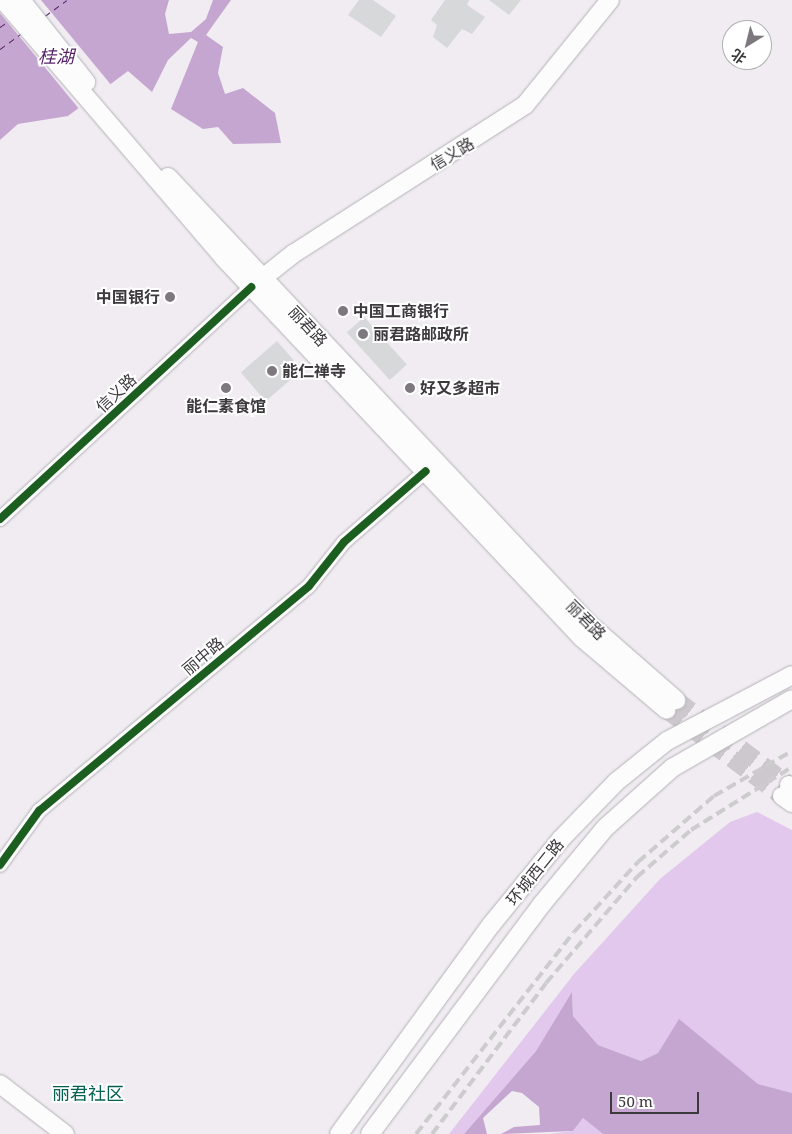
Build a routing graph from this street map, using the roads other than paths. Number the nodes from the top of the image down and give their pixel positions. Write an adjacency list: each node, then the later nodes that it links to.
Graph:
1 (3, 0): 4 (main road)
2 (21, 0): 4 (main road, 丽君路)
3 (610, 0): 5 (main road, 信义路)
4 (96, 104): 5 (main road, 丽君路)
5 (257, 282): 6 (main road, 丽君路); 6 (main road, 丽君路); 7 (street, 信义路)
6 (426, 471): 10 (street, 丽中路)
7 (0, 519)
8 (792, 675): 13 (main road, 环城西二路)
9 (792, 699): 14 (main road, 环城西二路)
10 (0, 865)
11 (0, 1084): 12 (main road)
12 (66, 1134)
13 (339, 1134)
14 (370, 1134)

